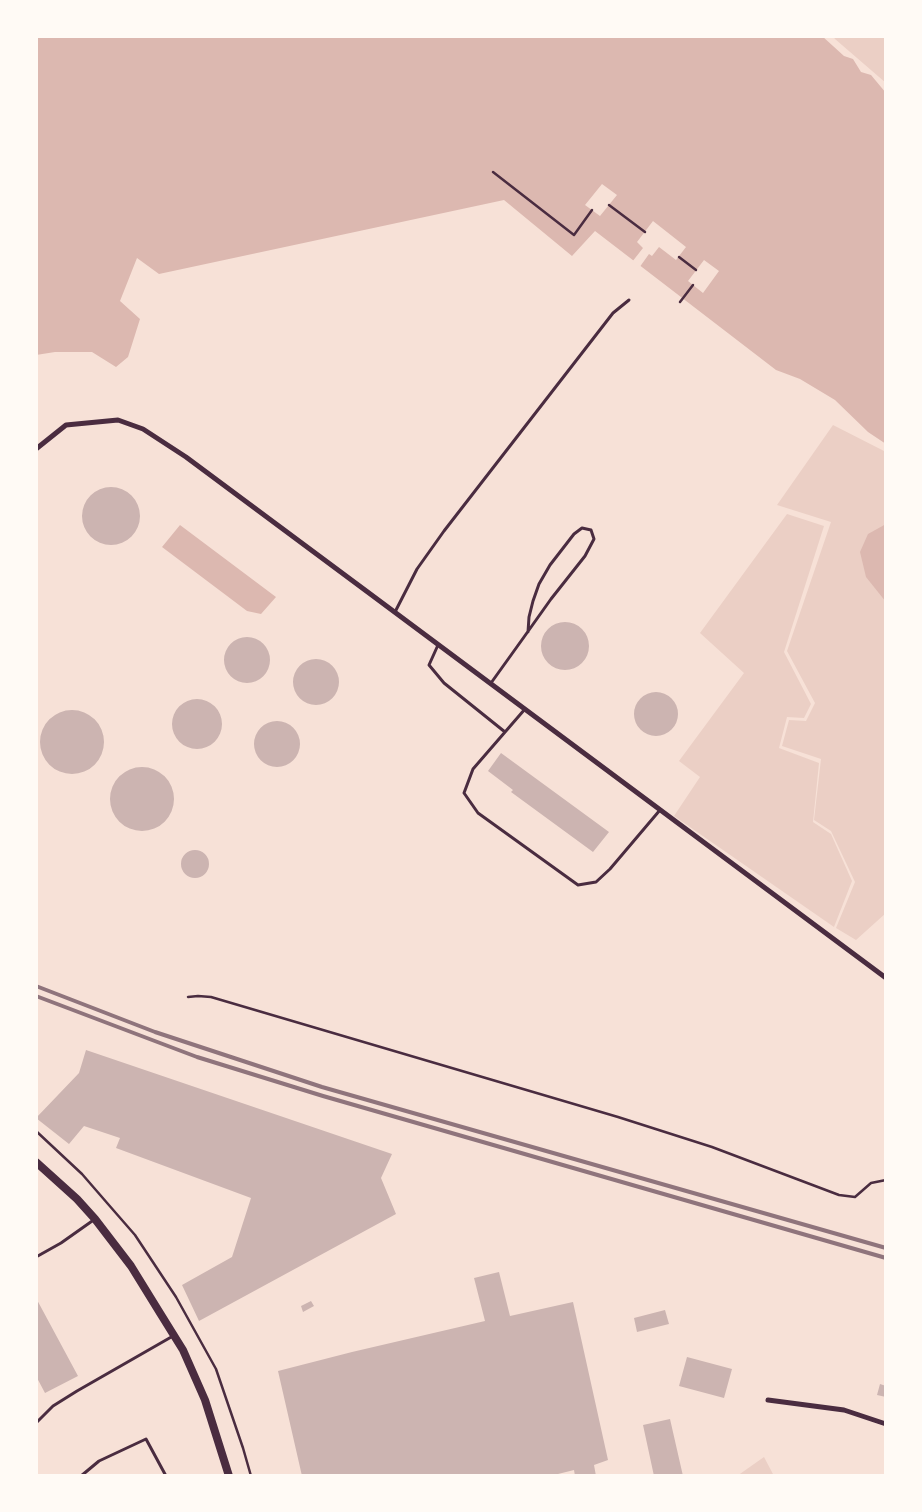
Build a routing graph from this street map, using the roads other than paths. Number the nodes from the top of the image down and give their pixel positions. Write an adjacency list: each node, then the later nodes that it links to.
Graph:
1 (629, 300): 3 (lane)
2 (36, 449): 3 (street)
3 (395, 612): 5 (street)
4 (528, 632): 4 (lane); 6 (lane)
5 (439, 645): 6 (street); 8 (lane)
6 (491, 683): 7 (street)
7 (526, 709): 8 (lane); 9 (street)
8 (505, 732): 9 (lane)
9 (660, 810): 10 (street)
10 (886, 978)
11 (36, 1162): 12 (street)
12 (96, 1219): 13 (lane); 14 (street)
13 (36, 1257)
14 (174, 1336): 16 (lane); 20 (street)
15 (768, 1400): 17 (street)
16 (36, 1423)
17 (886, 1424)
18 (81, 1476): 19 (lane)
19 (166, 1476)
20 (229, 1476)

